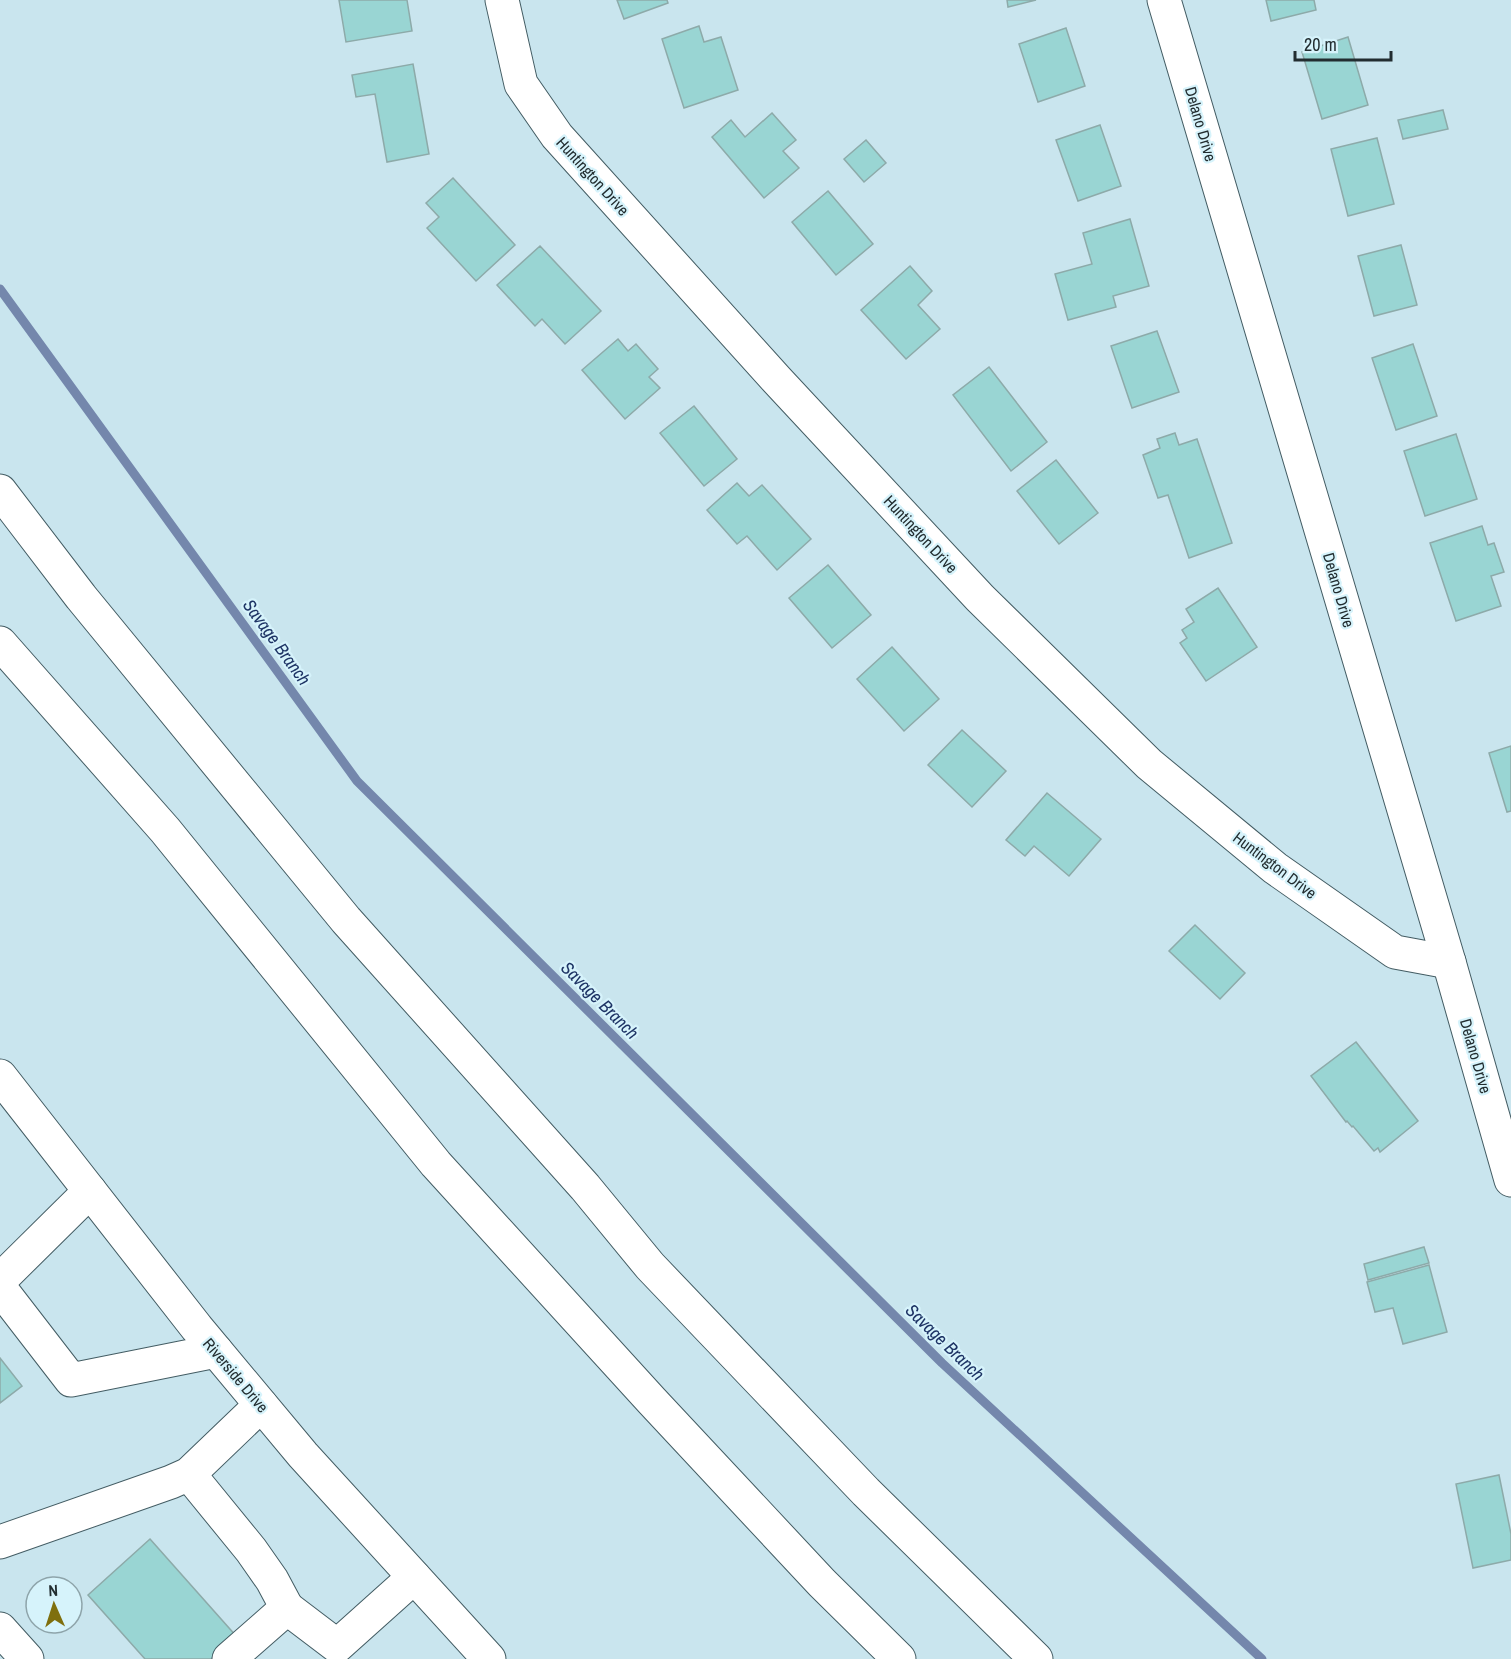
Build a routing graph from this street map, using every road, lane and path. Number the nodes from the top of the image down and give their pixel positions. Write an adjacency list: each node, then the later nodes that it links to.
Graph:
1 (502, 0): 5 (main road, Huntington Drive)
2 (1164, 0): 5 (main road, Delano Drive)
3 (0, 491): 23 (main road)
4 (0, 643): 22 (main road)
5 (1449, 962): 7 (main road, Delano Drive)
6 (0, 1076): 8 (main road, Riverside Drive)
7 (1511, 1180)
8 (90, 1191): 9 (main road); 11 (main road, Riverside Drive)
9 (0, 1280)
10 (0, 1288): 11 (main road)
11 (216, 1351): 12 (main road, Riverside Drive)
12 (261, 1405): 13 (main road); 15 (main road, Riverside Drive)
13 (189, 1474): 14 (main road); 16 (main road)
14 (0, 1542)
15 (414, 1577): 18 (main road); 21 (main road, Riverside Drive)
16 (287, 1608): 18 (main road); 20 (main road)
17 (0, 1629): 19 (main road)
18 (334, 1652)
19 (27, 1659)
20 (229, 1659)
21 (489, 1659)
22 (899, 1659)
23 (1036, 1659)

